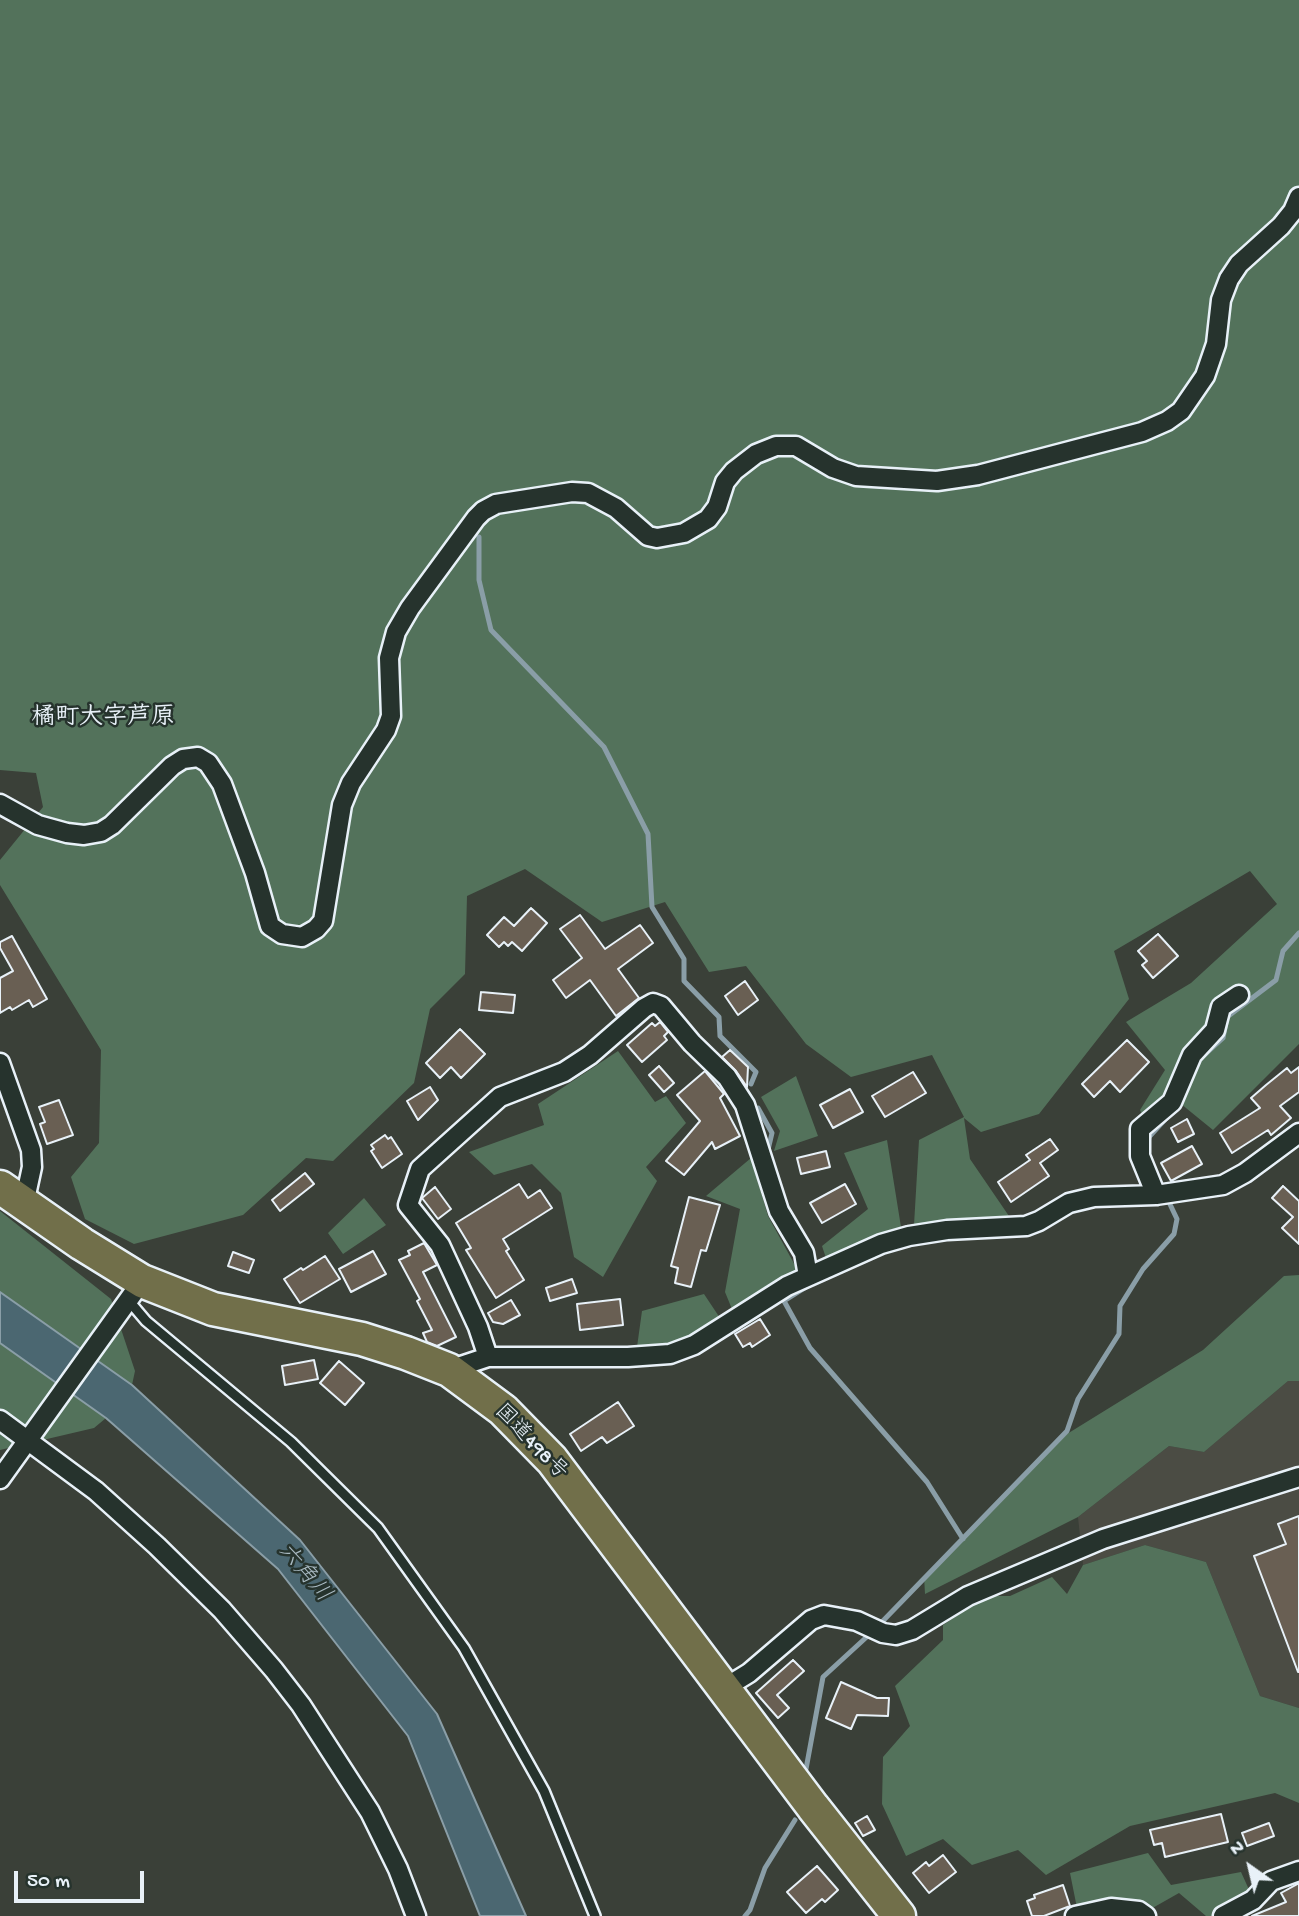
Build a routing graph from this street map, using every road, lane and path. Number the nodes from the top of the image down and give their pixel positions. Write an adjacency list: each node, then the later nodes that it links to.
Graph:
1 (1299, 197): 2 (street)
2 (0, 804)
3 (1239, 995): 6 (street)
4 (0, 1063): 7 (street)
5 (1299, 1133): 6 (street)
6 (1165, 1194): 8 (street)
7 (12, 1195): 9 (highway, 国道498号)
8 (808, 1276): 10 (street); 10 (street)
9 (131, 1297): 11 (highway, 国道498号); 13 (street); 19 (lane)
10 (488, 1357): 11 (street)
11 (449, 1370): 16 (highway, 国道498号)
12 (0, 1420): 13 (street)
13 (29, 1438): 15 (street); 18 (street)
14 (1299, 1477): 16 (street)
15 (0, 1479)
16 (723, 1689): 20 (highway, 国道498号)
17 (1299, 1871): 23 (street)
18 (416, 1916)
19 (595, 1916)
20 (899, 1916)
21 (1075, 1916): 22 (street)
22 (1146, 1916)
23 (1223, 1916)

